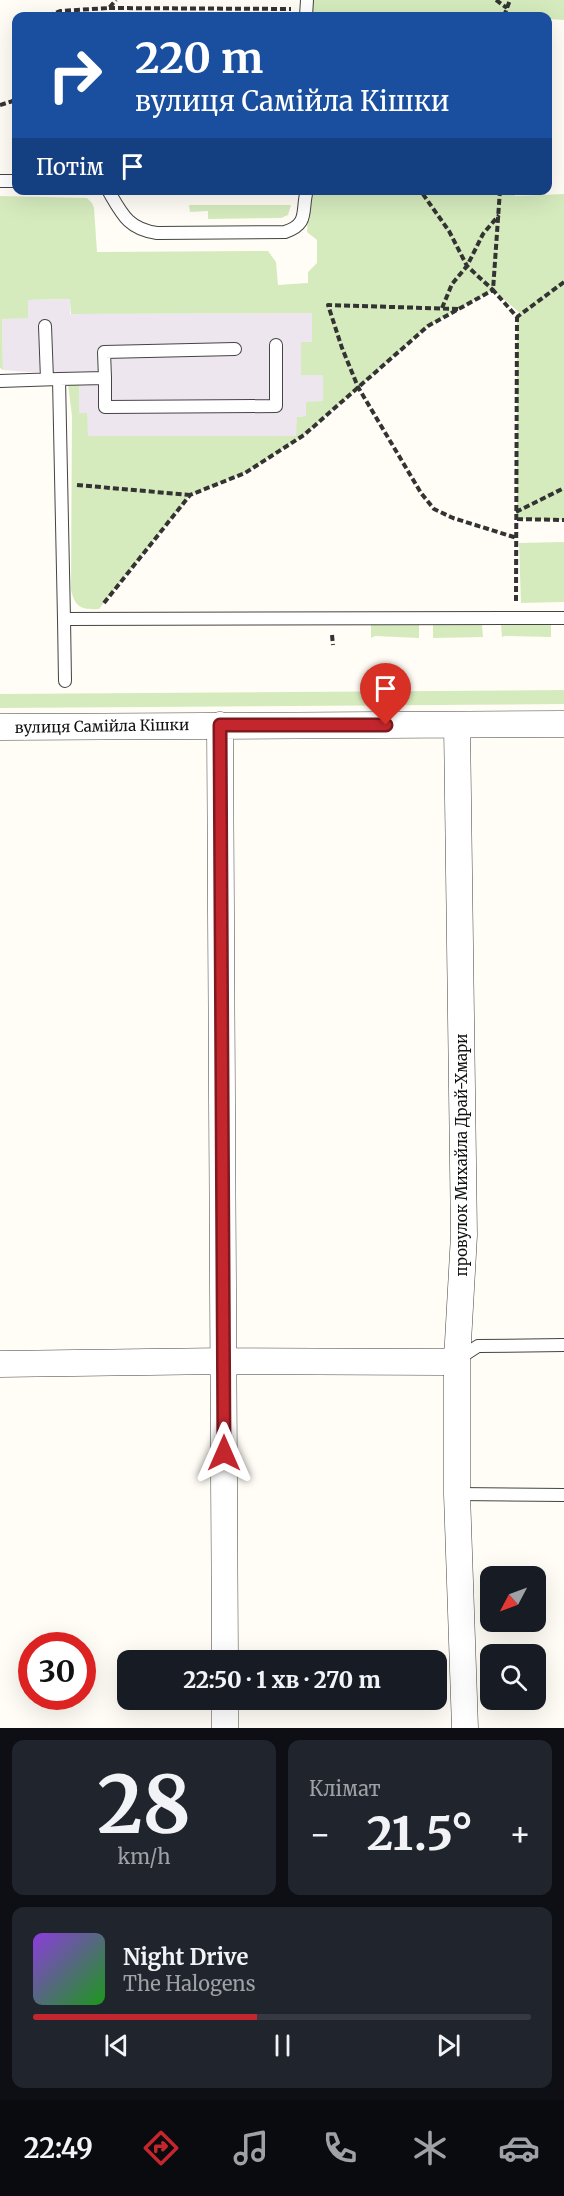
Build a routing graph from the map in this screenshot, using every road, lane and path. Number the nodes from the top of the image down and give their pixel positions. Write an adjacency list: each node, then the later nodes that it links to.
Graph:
1 (116, 0): 4 (path)
2 (496, 0): 5 (path)
3 (510, 0): 5 (path)
4 (109, 8): 6 (path); 7 (path)
5 (507, 8): 8 (path)
6 (306, 9)
7 (58, 12)
8 (506, 12)
9 (111, 195): 14 (lane)
10 (117, 195): 14 (lane)
11 (306, 195): 14 (lane)
12 (424, 195): 16 (path)
13 (500, 195): 15 (path)
14 (116, 204)
15 (500, 214): 16 (path); 18 (path)
16 (467, 266): 18 (path); 19 (path)
17 (564, 282): 21 (path)
18 (493, 290): 20 (path); 21 (path)
19 (441, 308): 20 (path); 28 (path)
20 (459, 309): 28 (path)
21 (517, 317): 32 (path)
22 (45, 326): 26 (lane)
23 (276, 345): 25 (lane)
24 (235, 349): 25 (lane)
25 (105, 378): 26 (lane)
26 (53, 379): 27 (lane); 29 (lane)
27 (0, 381)
28 (358, 387): 31 (path); 35 (path)
29 (61, 484): 31 (path); 38 (lane)
30 (564, 489): 32 (path)
31 (190, 495): 39 (path)
32 (516, 512): 33 (path)
33 (516, 519): 34 (path); 35 (path)
34 (564, 520)
35 (516, 538): 36 (path)
36 (516, 618): 37 (lane); 39 (lane)
37 (564, 618)
38 (64, 619): 39 (lane); 40 (lane)
39 (90, 620)
40 (65, 681)
41 (564, 724): 43 (street, вулиця Самійла Кішки)
42 (220, 725): 43 (street, вулиця Самійла Кішки); 44 (street, вулиця Самійла Кішки); 47 (street)
43 (457, 725): 46 (street, провулок Михайла Драй-Хмари)
44 (0, 727)
45 (564, 1345): 46 (lane)
46 (457, 1360): 47 (street); 49 (street, провулок Михайла Драй-Хмари)
47 (223, 1361): 48 (street); 51 (street)
48 (0, 1364)
49 (457, 1494): 50 (lane); 54 (street, провулок Михайла Драй-Хмари)
50 (564, 1495)
51 (225, 1650)
52 (225, 1710): 53 (street)
53 (225, 1728)
54 (465, 1728)

